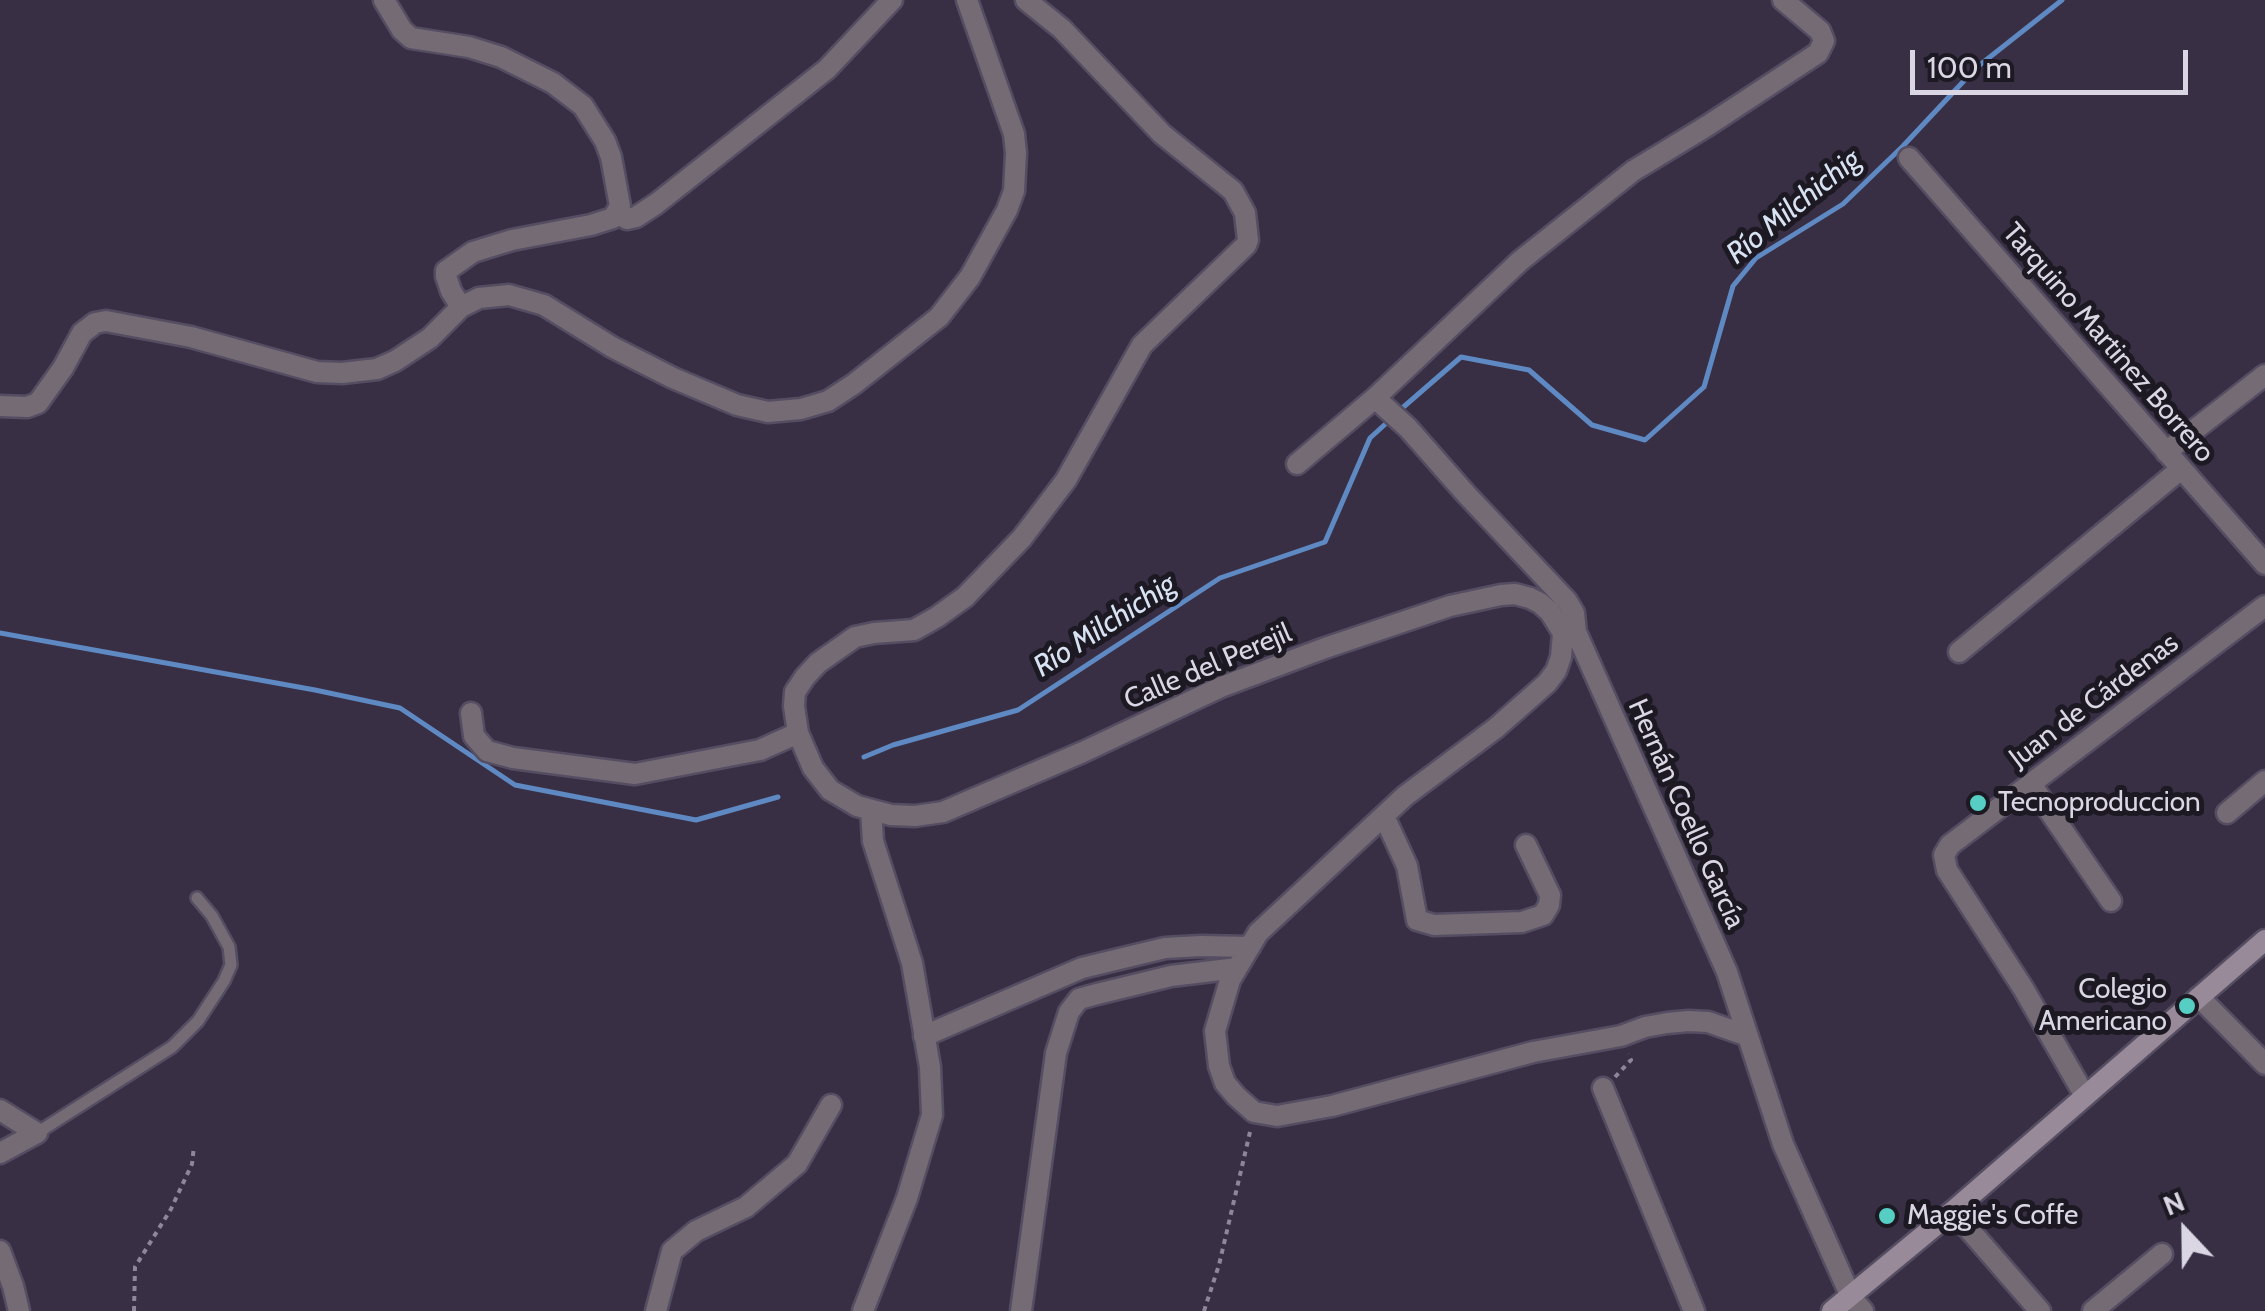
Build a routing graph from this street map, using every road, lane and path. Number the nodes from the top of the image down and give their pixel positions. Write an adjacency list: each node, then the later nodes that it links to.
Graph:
1 (384, 0): 7 (street)
2 (892, 0): 7 (street)
3 (967, 0): 8 (street)
4 (1026, 0): 20 (street)
5 (1783, 0): 10 (street)
6 (1909, 158): 12 (street, Tarquino Martinez Borrero)
7 (618, 213): 8 (street)
8 (461, 306): 11 (street)
9 (2265, 375): 12 (street)
10 (1380, 404): 13 (street); 17 (street, Hernán Coello García)
11 (0, 406)
12 (2166, 452): 14 (street, Tarquino Martinez Borrero)
13 (1297, 464)
14 (2182, 469): 15 (street, Tarquino Martinez Borrero); 18 (street)
15 (2265, 564)
16 (2265, 606): 22 (street, Juan de Cárdenas)
17 (1570, 633): 23 (street, Calle del Perejil); 25 (street); 34 (street, Hernán Coello García)
18 (1958, 652)
19 (471, 713): 20 (street)
20 (798, 732): 23 (street, Calle del Perejil)
21 (2265, 781): 24 (street)
22 (2031, 784): 28 (street); 37 (street, Juan de Cárdenas)
23 (871, 810): 33 (street)
24 (2228, 813)
25 (1384, 816): 26 (street); 30 (street)
26 (1526, 846)
27 (197, 898): 41 (lane)
28 (2111, 902)
29 (2265, 940): 32 (street)
30 (1250, 947): 31 (street); 33 (street)
31 (1237, 968): 40 (street); 52 (street)
32 (2200, 997): 35 (street); 37 (street)
33 (924, 1036): 51 (street)
34 (1748, 1036): 40 (street); 47 (street, Hernán Coello García)
35 (2265, 1064)
36 (1603, 1088): 54 (street)
37 (2086, 1096): 44 (street)
38 (831, 1105): 50 (street)
39 (0, 1110): 41 (street)
40 (1254, 1112): 53 (path)
41 (36, 1133): 43 (street)
42 (194, 1146): 49 (path)
43 (0, 1153)
44 (1953, 1211): 47 (street); 56 (street)
45 (0, 1251): 48 (street)
46 (2162, 1254): 57 (street)
47 (1857, 1304): 55 (street)
48 (20, 1311)
49 (134, 1311)
50 (656, 1311)
51 (863, 1311)
52 (1021, 1311)
53 (1204, 1311)
54 (1694, 1311)
55 (1832, 1311)
56 (2040, 1311)
57 (2093, 1311)

